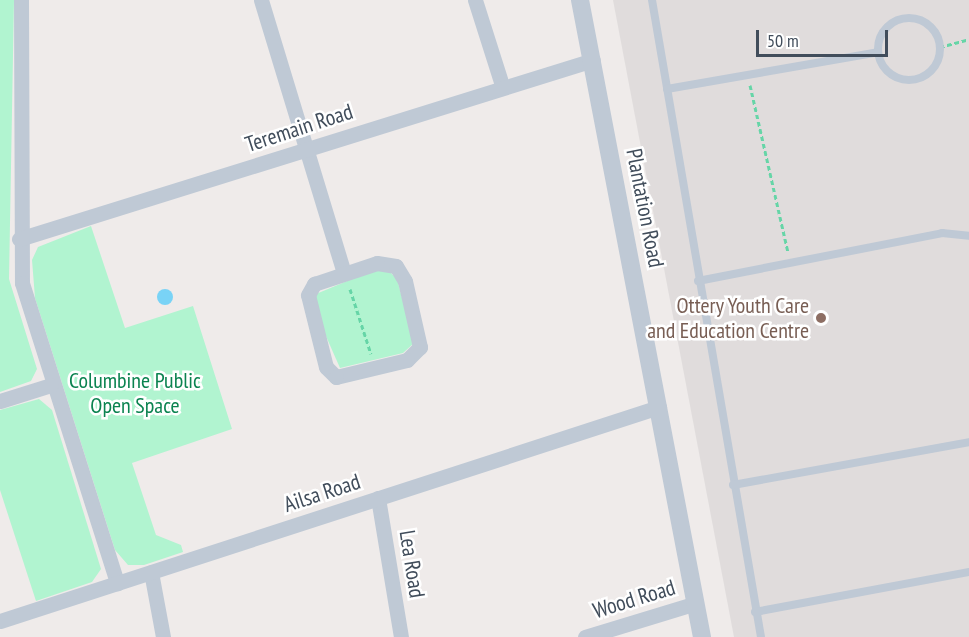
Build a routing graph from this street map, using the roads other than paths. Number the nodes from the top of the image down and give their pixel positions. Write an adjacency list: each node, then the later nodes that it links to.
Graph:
1 (21, 0): 12 (street)
2 (261, 0): 10 (street)
3 (475, 0): 8 (street)
4 (580, 0): 7 (street, Plantation Road)
5 (652, 0): 9 (lane)
6 (878, 52): 6 (lane); 9 (lane)
7 (593, 60): 8 (street, Teremain Road); 17 (street, Plantation Road)
8 (502, 86): 10 (street, Teremain Road)
9 (667, 89): 14 (lane)
10 (309, 148): 12 (street, Teremain Road); 13 (street)
11 (969, 236): 14 (lane)
12 (19, 239): 15 (street)
13 (344, 273): 13 (street)
14 (698, 281): 19 (lane)
15 (51, 385): 16 (street); 23 (street)
16 (0, 401)
17 (659, 407): 20 (street, Ailsa Road); 24 (street, Plantation Road)
18 (969, 442): 19 (lane)
19 (733, 485): 25 (lane)
20 (378, 498): 21 (street, Ailsa Road); 28 (street, Lea Road)
21 (151, 572): 23 (street, Ailsa Road); 27 (street)
22 (969, 572): 25 (lane)
23 (117, 583): 26 (street, Ailsa Road)
24 (696, 603): 29 (street, Wood Road); 30 (street, Plantation Road)
25 (755, 612): 31 (lane)
26 (0, 621)
27 (163, 637)
28 (401, 637)
29 (585, 637)
30 (702, 637)
31 (761, 637)

